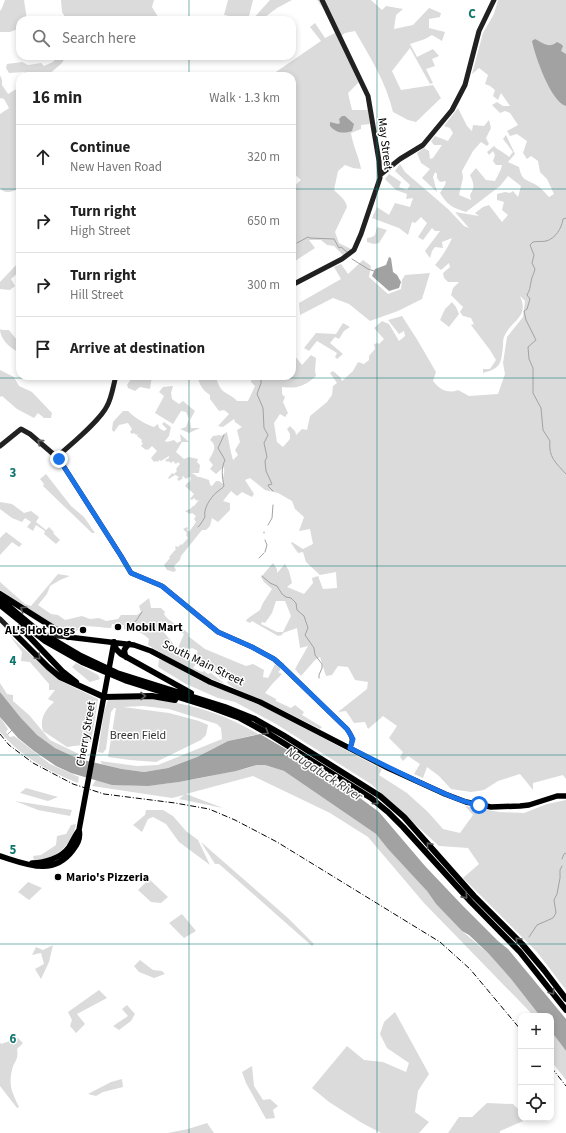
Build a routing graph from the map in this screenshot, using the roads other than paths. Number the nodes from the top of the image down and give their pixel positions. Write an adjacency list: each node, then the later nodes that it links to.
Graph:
1 (322, 0): 3 (street, May Street)
2 (494, 0): 3 (street)
3 (380, 175): 4 (street, May Street)
4 (296, 283)
5 (115, 380): 7 (street)
6 (0, 446): 7 (street, one-way to 6)
7 (57, 457): 23 (street)
8 (0, 594): 13 (highway, one-way to 8)
9 (0, 599): 17 (highway)
10 (0, 606): 17 (highway); 19 (highway)
11 (0, 619): 12 (street)
12 (11, 630): 13 (street, South Main Street); 19 (highway, one-way to 19)
13 (68, 637): 14 (main road, South Main Street)
14 (114, 642): 15 (main road, South Main Street); 16 (highway); 20 (main road, Cherry Street)
15 (129, 644): 16 (highway); 23 (main road, South Main Street)
16 (126, 657): 21 (highway)
17 (103, 669): 18 (highway)
18 (112, 673): 21 (highway); 22 (highway)
19 (86, 689): 20 (highway)
20 (104, 697): 22 (highway, one-way to 22); 25 (main road, Cherry Street)
21 (210, 702): 26 (highway, one-way to 21)
22 (220, 710): 27 (highway, one-way to 27)
23 (350, 748): 24 (main road, South Main Street)
24 (566, 796)
25 (0, 856)
26 (566, 999)
27 (566, 1010)

